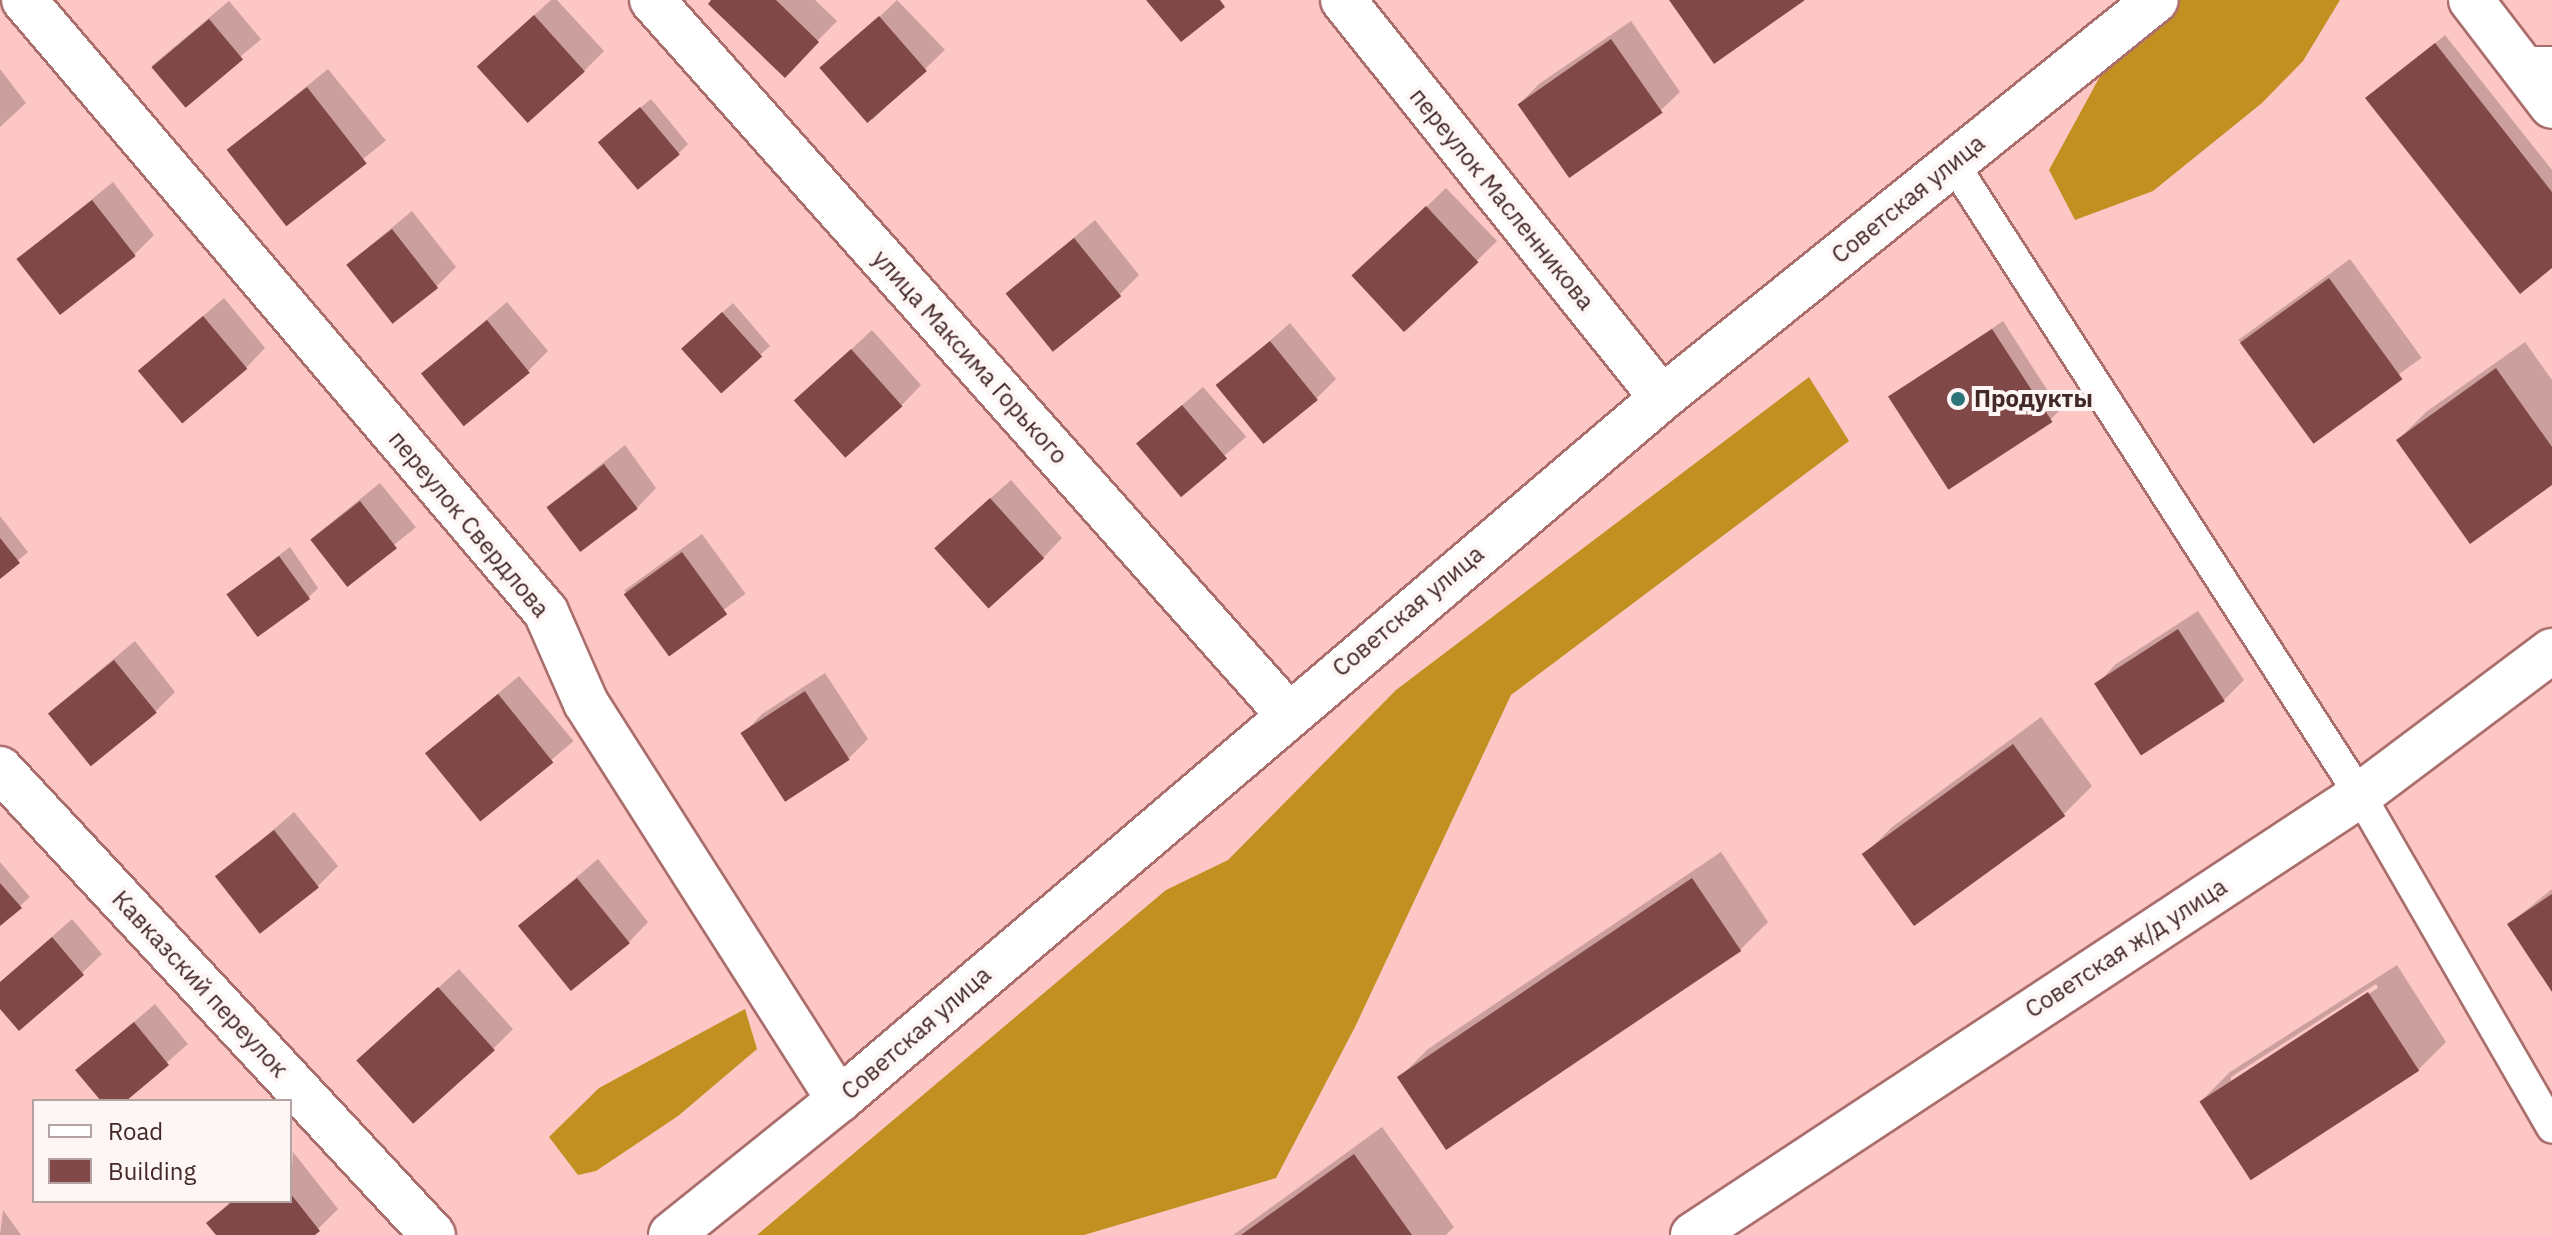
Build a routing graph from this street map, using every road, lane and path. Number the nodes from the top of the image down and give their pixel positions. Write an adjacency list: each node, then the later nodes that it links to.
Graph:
1 (24, 0): 14 (street, переулок Свердлова)
2 (652, 0): 11 (street, улица Максима Горького)
3 (1343, 0): 9 (street, переулок Масленникова)
4 (2156, 0): 8 (street, Советская улица)
5 (2471, 0): 6 (street)
6 (2535, 62): 7 (street)
7 (2552, 106)
8 (1953, 163): 9 (street, Советская улица); 13 (lane)
9 (1662, 398): 11 (street, Советская улица)
10 (2552, 651): 13 (street, Советская ж/д улица)
11 (1287, 713): 14 (street, Советская улица)
12 (0, 769): 16 (street, Кавказский переулок)
13 (2360, 795): 15 (lane); 18 (street, Советская ж/д улица)
14 (839, 1100): 17 (street, Советская улица)
15 (2552, 1127)
16 (433, 1235)
17 (671, 1235)
18 (1693, 1235)

